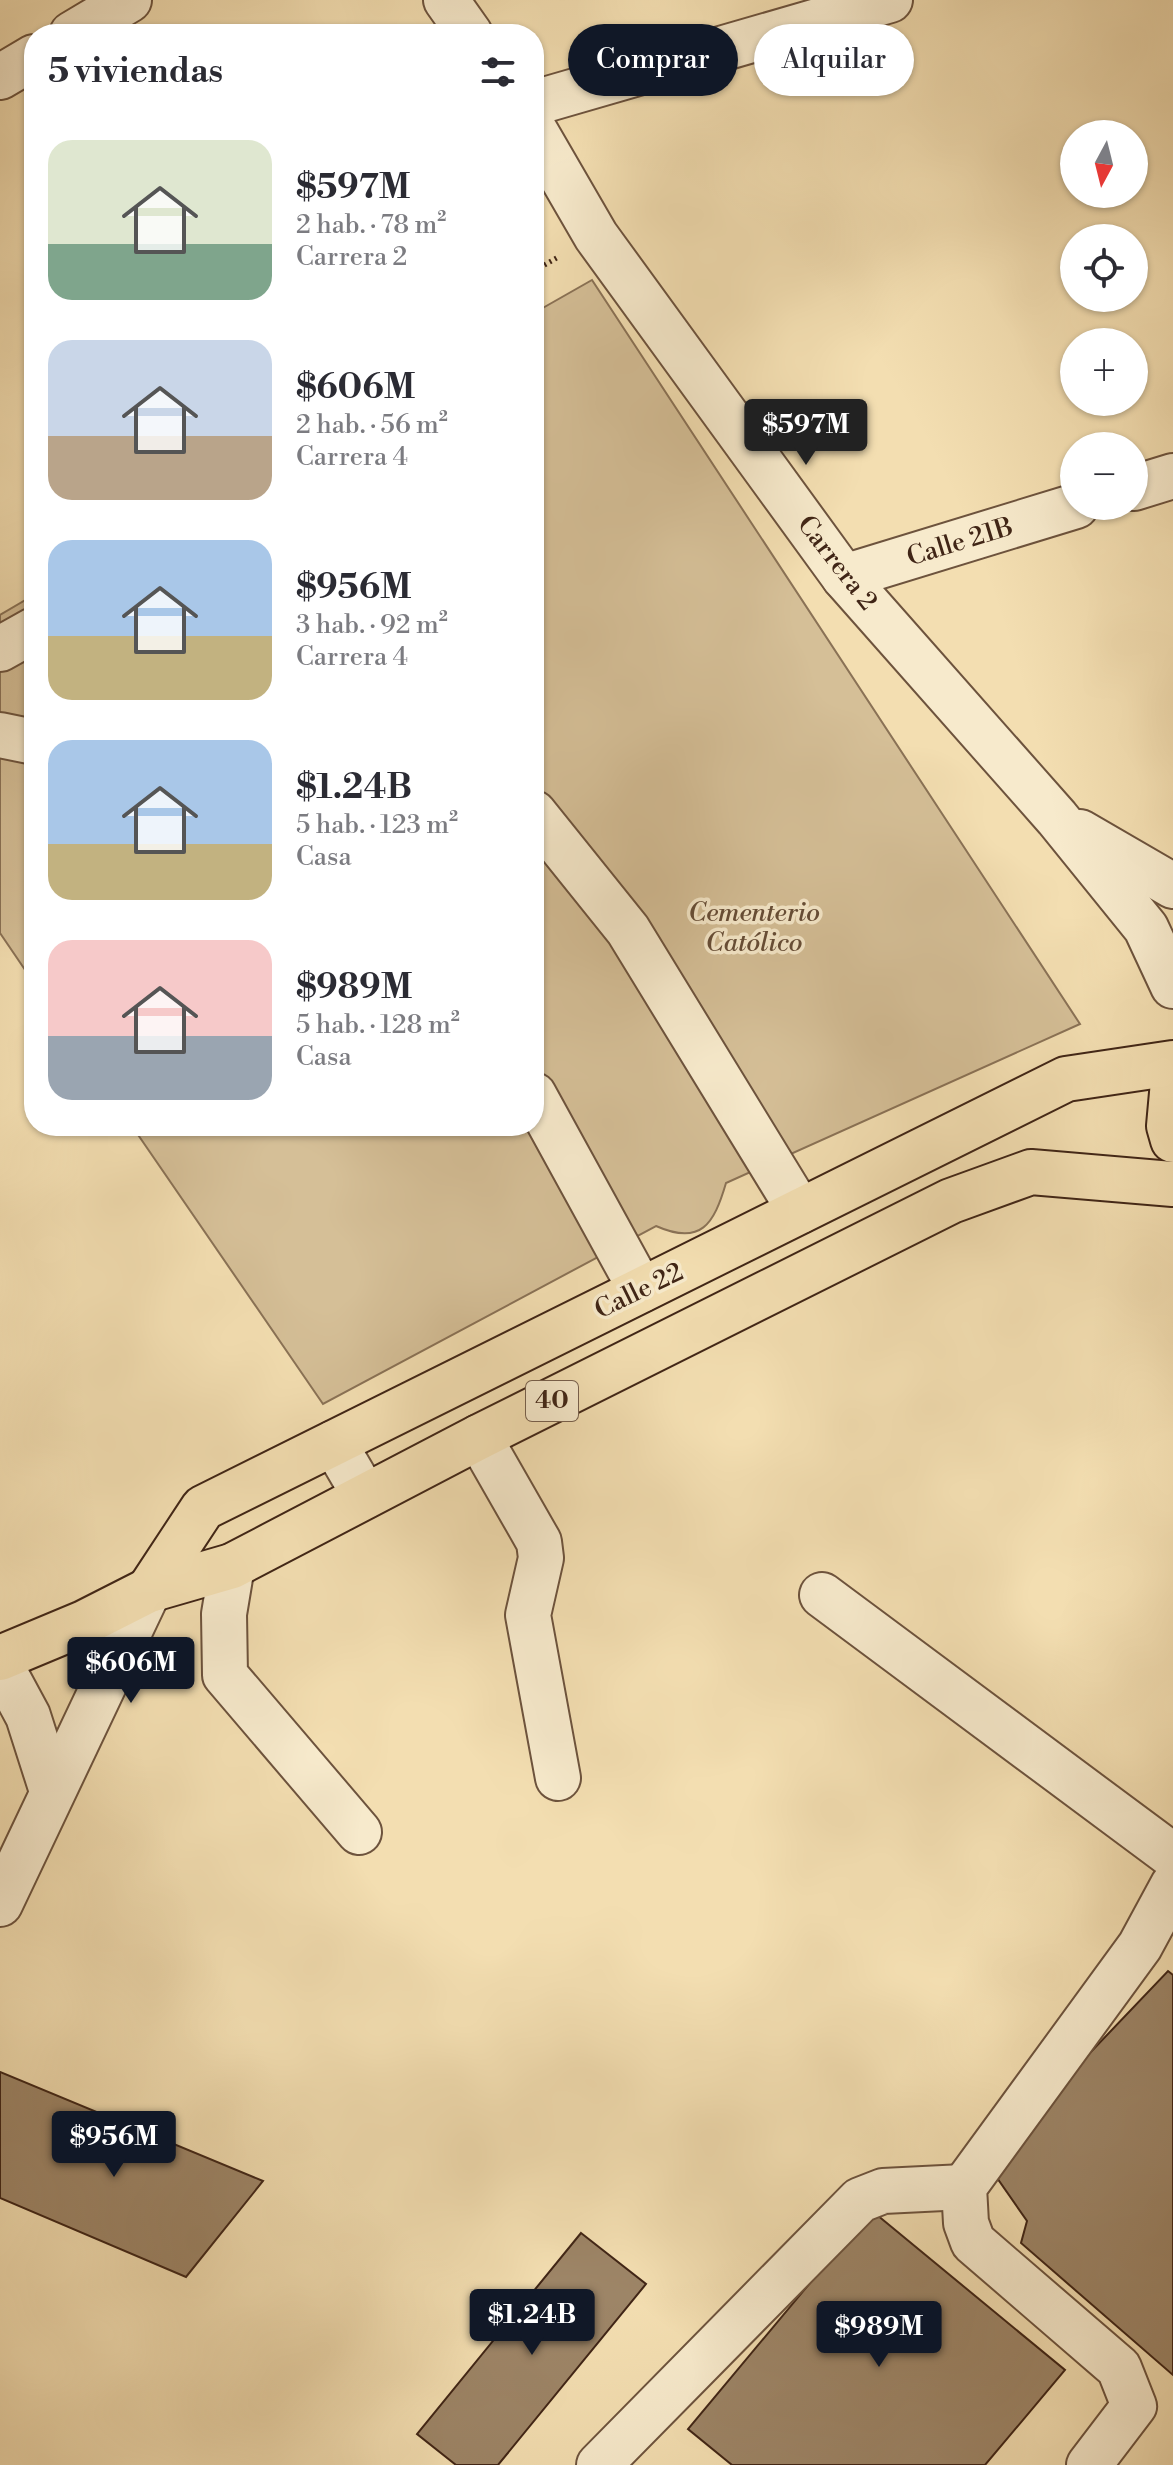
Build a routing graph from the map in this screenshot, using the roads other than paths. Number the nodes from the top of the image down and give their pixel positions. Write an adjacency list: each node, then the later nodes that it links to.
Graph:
1 (129, 0): 4 (street)
2 (446, 0): 5 (street)
3 (890, 0): 8 (street)
4 (89, 24)
5 (463, 24)
6 (24, 63): 7 (street)
7 (0, 77)
8 (544, 100)
9 (544, 146): 13 (street, Carrera 2)
10 (1173, 476): 11 (street)
11 (1148, 484)
12 (1060, 511): 13 (street, Calle 21B)
13 (844, 577): 18 (street, Carrera 2)
14 (24, 636): 15 (street)
15 (0, 649)
16 (0, 735): 17 (street)
17 (24, 740)
18 (1057, 818): 20 (street, Carrera 2); 21 (street, Carrera 2)
19 (544, 825): 27 (street)
20 (1173, 886)
21 (1173, 986)
22 (1173, 1063): 27 (main road, Calle 22 / 40)
23 (1173, 1082): 25 (main road)
24 (544, 1113): 28 (street)
25 (1173, 1140)
26 (1173, 1184): 29 (main road, 40)
27 (800, 1211): 28 (main road, Calle 22 / 40)
28 (641, 1290): 30 (main road, Calle 22 / 40)
29 (479, 1437): 31 (main road, 40); 36 (street)
30 (334, 1443): 31 (street); 33 (main road, Calle 22 / 40)
31 (365, 1496): 32 (main road, 40)
32 (232, 1566): 33 (main road, 40); 38 (street)
33 (149, 1590): 35 (main road, 40); 37 (street)
34 (822, 1595): 39 (street)
35 (0, 1661): 37 (street)
36 (558, 1778)
37 (52, 1791): 41 (street)
38 (359, 1832)
39 (1173, 1856)
40 (1173, 1885): 42 (street)
41 (0, 1904)
42 (1156, 1934): 43 (street)
43 (964, 2187): 44 (street); 45 (street)
44 (599, 2465)
45 (1089, 2465)

